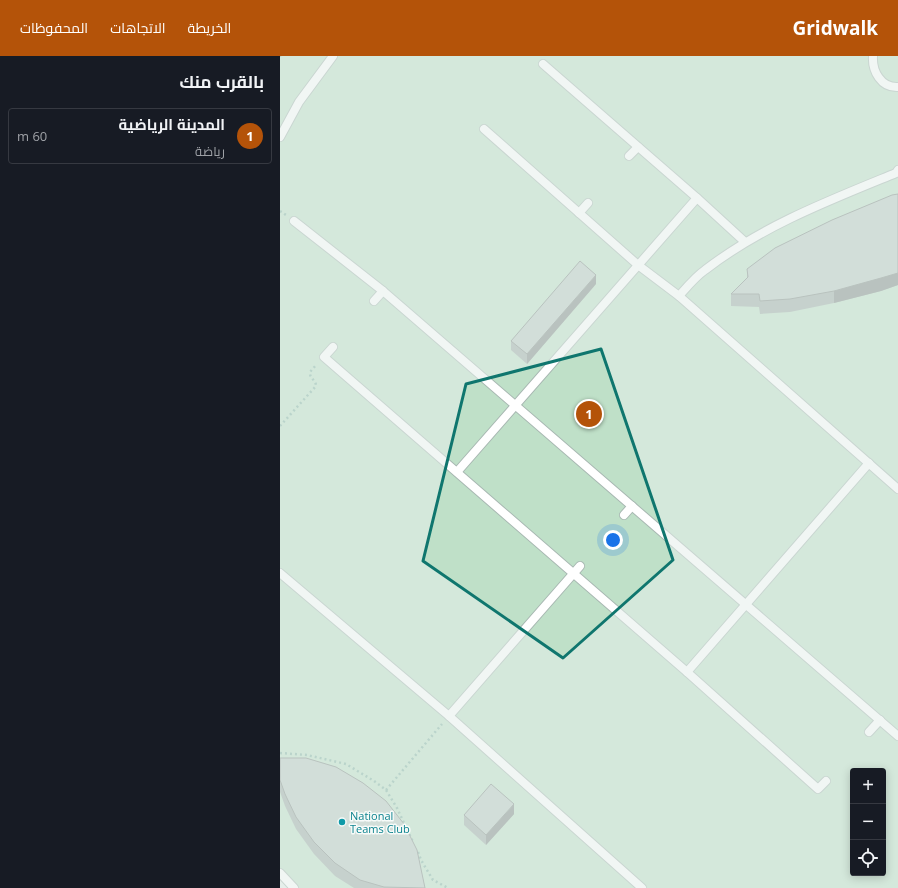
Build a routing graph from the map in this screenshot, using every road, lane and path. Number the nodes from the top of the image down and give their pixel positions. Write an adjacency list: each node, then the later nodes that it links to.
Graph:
1 (333, 56): 6 (lane)
2 (873, 56): 4 (lane)
3 (543, 64): 7 (lane)
4 (898, 87)
5 (484, 129): 12 (lane)
6 (280, 137)
7 (638, 147): 8 (lane); 10 (lane)
8 (629, 156)
9 (898, 170): 14 (lane)
10 (697, 198): 14 (lane); 15 (lane)
11 (588, 203): 12 (lane)
12 (579, 213): 15 (lane)
13 (294, 221): 16 (lane)
14 (745, 242): 17 (lane)
15 (638, 265): 17 (lane); 21 (lane)
16 (383, 291): 18 (lane); 21 (lane)
17 (679, 296): 23 (lane)
18 (374, 300)
19 (333, 347): 20 (lane)
20 (324, 357): 22 (path); 24 (lane)
21 (516, 405): 24 (lane); 26 (lane)
22 (280, 426)
23 (869, 463): 25 (lane); 31 (lane)
24 (457, 472): 30 (lane)
25 (898, 489)
26 (632, 506): 27 (lane); 31 (lane)
27 (624, 515)
28 (580, 566): 30 (lane)
29 (280, 573): 33 (lane)
30 (574, 574): 32 (lane); 33 (lane)
31 (746, 604): 32 (lane); 34 (lane)
32 (687, 672): 38 (lane)
33 (449, 716): 39 (path); 43 (lane)
34 (880, 720): 35 (lane); 36 (lane)
35 (869, 732)
36 (898, 736)
37 (280, 753): 39 (path)
38 (826, 781)
39 (386, 790): 42 (path)
40 (281, 877): 41 (lane)
41 (294, 888)
42 (448, 888)
43 (642, 888)

